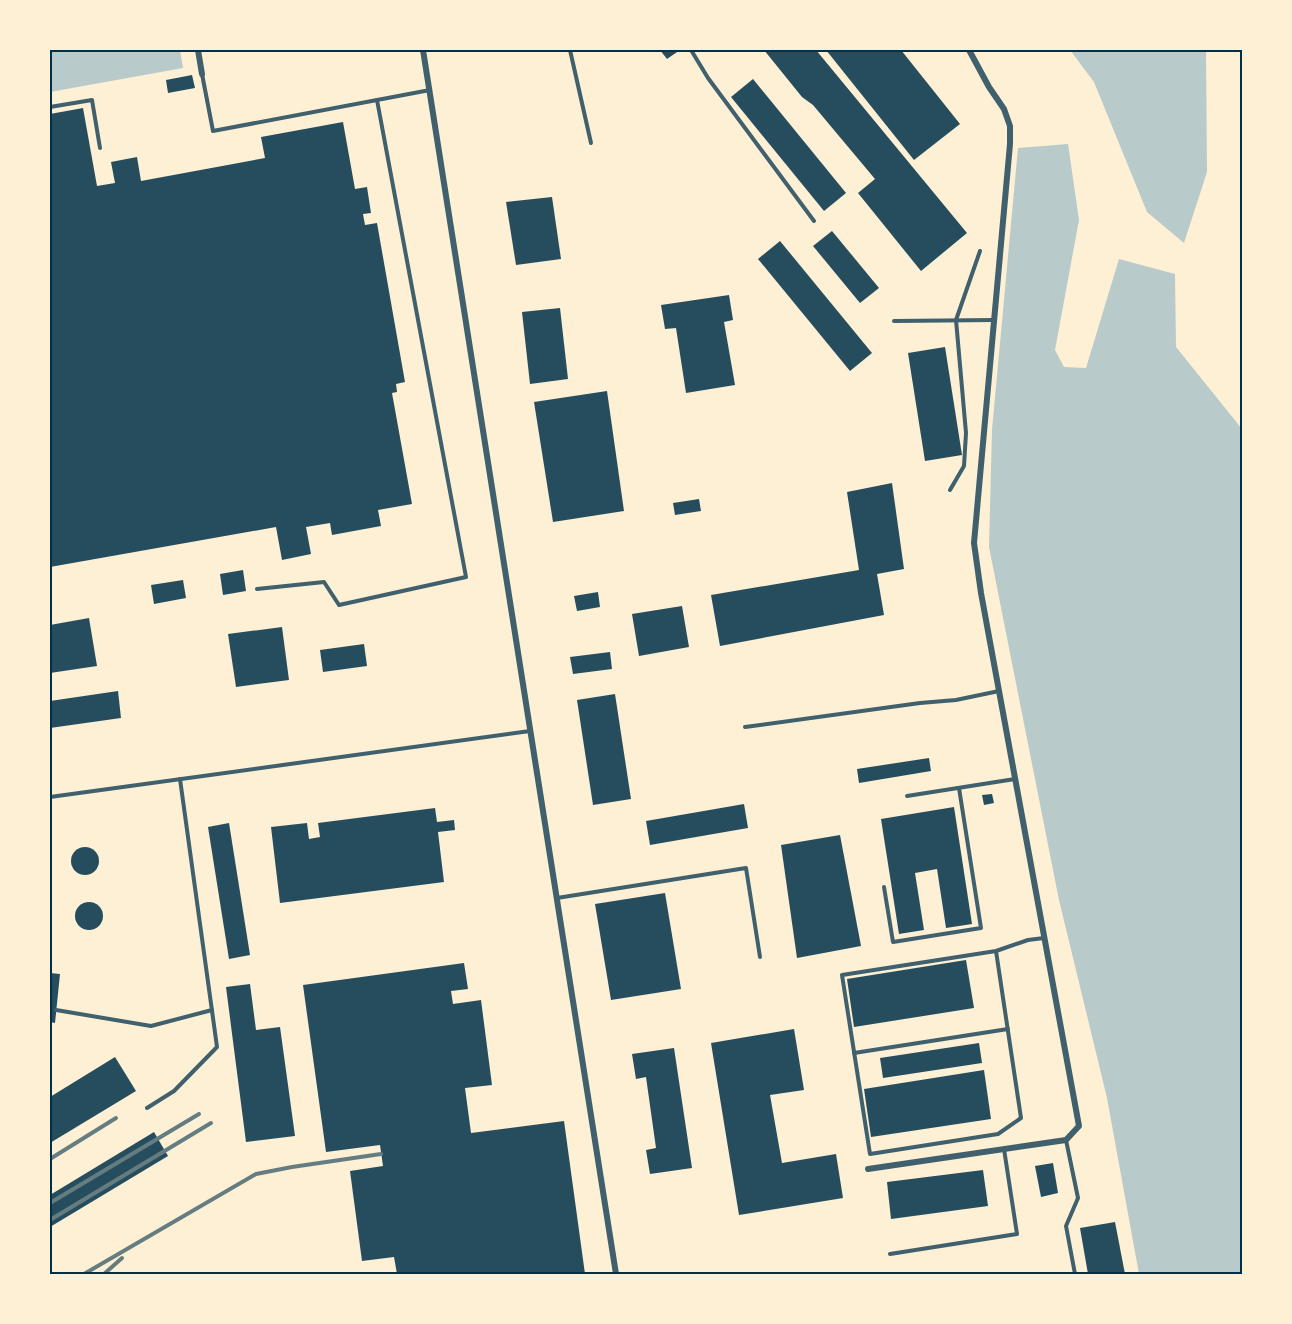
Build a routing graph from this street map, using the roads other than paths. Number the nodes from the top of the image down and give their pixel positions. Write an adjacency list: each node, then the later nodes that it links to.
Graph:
1 (198, 50): 6 (street)
2 (423, 50): 7 (street)
3 (570, 50): 10 (lane)
4 (691, 50): 12 (lane)
5 (969, 50): 15 (street)
6 (202, 74): 8 (lane)
7 (430, 90): 8 (lane); 21 (street)
8 (377, 100): 18 (lane)
9 (50, 107): 11 (lane)
10 (591, 143)
11 (100, 148)
12 (814, 221)
13 (980, 251): 14 (lane)
14 (956, 320): 15 (lane); 16 (lane); 17 (lane)
15 (995, 320): 19 (street)
16 (894, 321)
17 (950, 490)
18 (257, 590)
19 (999, 691): 20 (lane); 23 (street)
20 (745, 727)
21 (531, 731): 22 (lane); 28 (street)
22 (180, 779): 26 (lane); 33 (lane)
23 (1016, 779): 24 (lane); 29 (street)
24 (959, 788): 25 (lane); 27 (lane)
25 (907, 796)
26 (50, 797)
27 (884, 887)
28 (556, 898): 31 (lane); 41 (street)
29 (1044, 938): 30 (lane); 37 (street)
30 (996, 951): 34 (lane); 35 (lane)
31 (760, 957)
32 (56, 1010): 33 (lane)
33 (212, 1010): 36 (lane)
34 (1008, 1029): 35 (lane); 35 (lane)
35 (854, 1053)
36 (147, 1108)
37 (1066, 1140): 38 (street); 42 (lane)
38 (1004, 1149): 39 (street); 40 (lane)
39 (868, 1169)
40 (890, 1254)
41 (616, 1275)
42 (1075, 1275)

